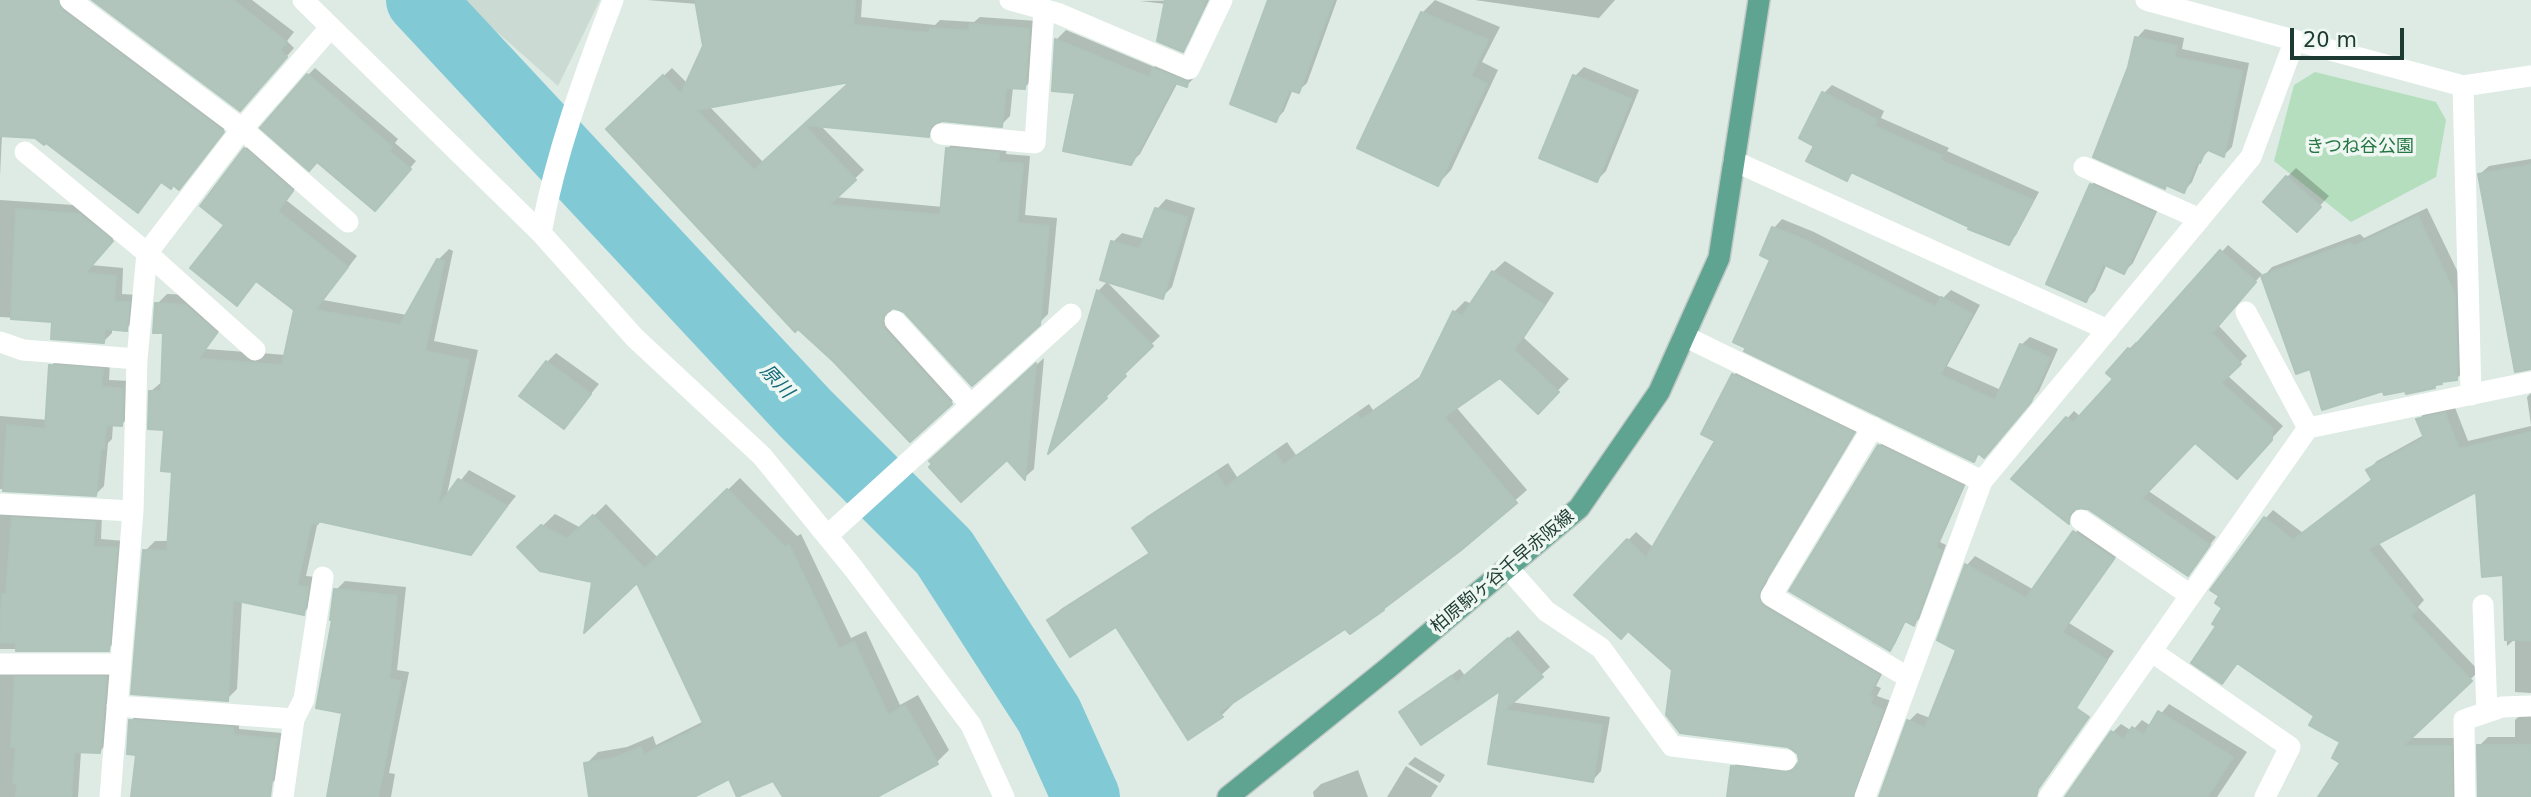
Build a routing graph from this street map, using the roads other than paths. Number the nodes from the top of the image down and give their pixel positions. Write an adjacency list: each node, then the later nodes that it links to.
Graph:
1 (70, 0): 13 (street)
2 (303, 0): 9 (street)
3 (613, 0): 20 (street)
4 (1010, 0): 8 (street)
5 (1222, 0): 8 (street)
6 (1759, 0): 16 (main road, 柏原駒ヶ谷千早赤阪線)
7 (2146, 0): 10 (street)
8 (1044, 9): 14 (street)
9 (330, 29): 13 (street); 20 (street)
10 (2295, 40): 12 (street); 18 (street)
11 (2531, 76): 12 (street)
12 (2463, 86): 31 (street)
13 (242, 129): 19 (street); 21 (street)
14 (941, 134)
15 (24, 152): 21 (street)
16 (1734, 161): 25 (street); 26 (main road, 柏原駒ヶ谷千早赤阪線)
17 (2084, 167): 18 (street)
18 (2200, 219): 25 (street)
19 (348, 222)
20 (541, 233): 39 (street)
21 (147, 253): 28 (street); 29 (street)
22 (2246, 312): 34 (street)
23 (1071, 314): 32 (street)
24 (895, 321): 32 (street)
25 (2108, 330): 35 (street)
26 (1684, 336): 33 (street); 40 (main road, 柏原駒ヶ谷千早赤阪線)
27 (0, 342): 29 (street)
28 (255, 349)
29 (138, 359): 37 (street)
30 (2531, 382): 31 (street)
31 (2471, 395): 34 (street)
32 (970, 404): 39 (street)
33 (1872, 427): 35 (street); 47 (street)
34 (2308, 428): 42 (street)
35 (1982, 481): 47 (street)
36 (0, 504): 37 (street)
37 (133, 511): 46 (street)
38 (2081, 520): 42 (street)
39 (827, 536): 56 (street)
40 (1508, 568): 52 (street); 53 (main road, 柏原駒ヶ谷千早赤阪線)
41 (323, 577): 51 (street)
42 (2190, 595): 44 (street)
43 (2483, 605): 50 (street)
44 (2151, 650): 58 (street); 59 (street)
45 (0, 664): 46 (street)
46 (121, 664): 48 (street)
47 (1909, 678): 57 (street)
48 (117, 706): 51 (street); 54 (street)
49 (2531, 706): 50 (street)
50 (2487, 712): 60 (street)
51 (294, 719): 55 (street)
52 (1786, 760)
53 (1230, 796)
54 (110, 797)
55 (283, 797)
56 (1004, 797)
57 (1866, 797)
58 (2049, 797)
59 (2265, 797)
60 (2465, 797)

